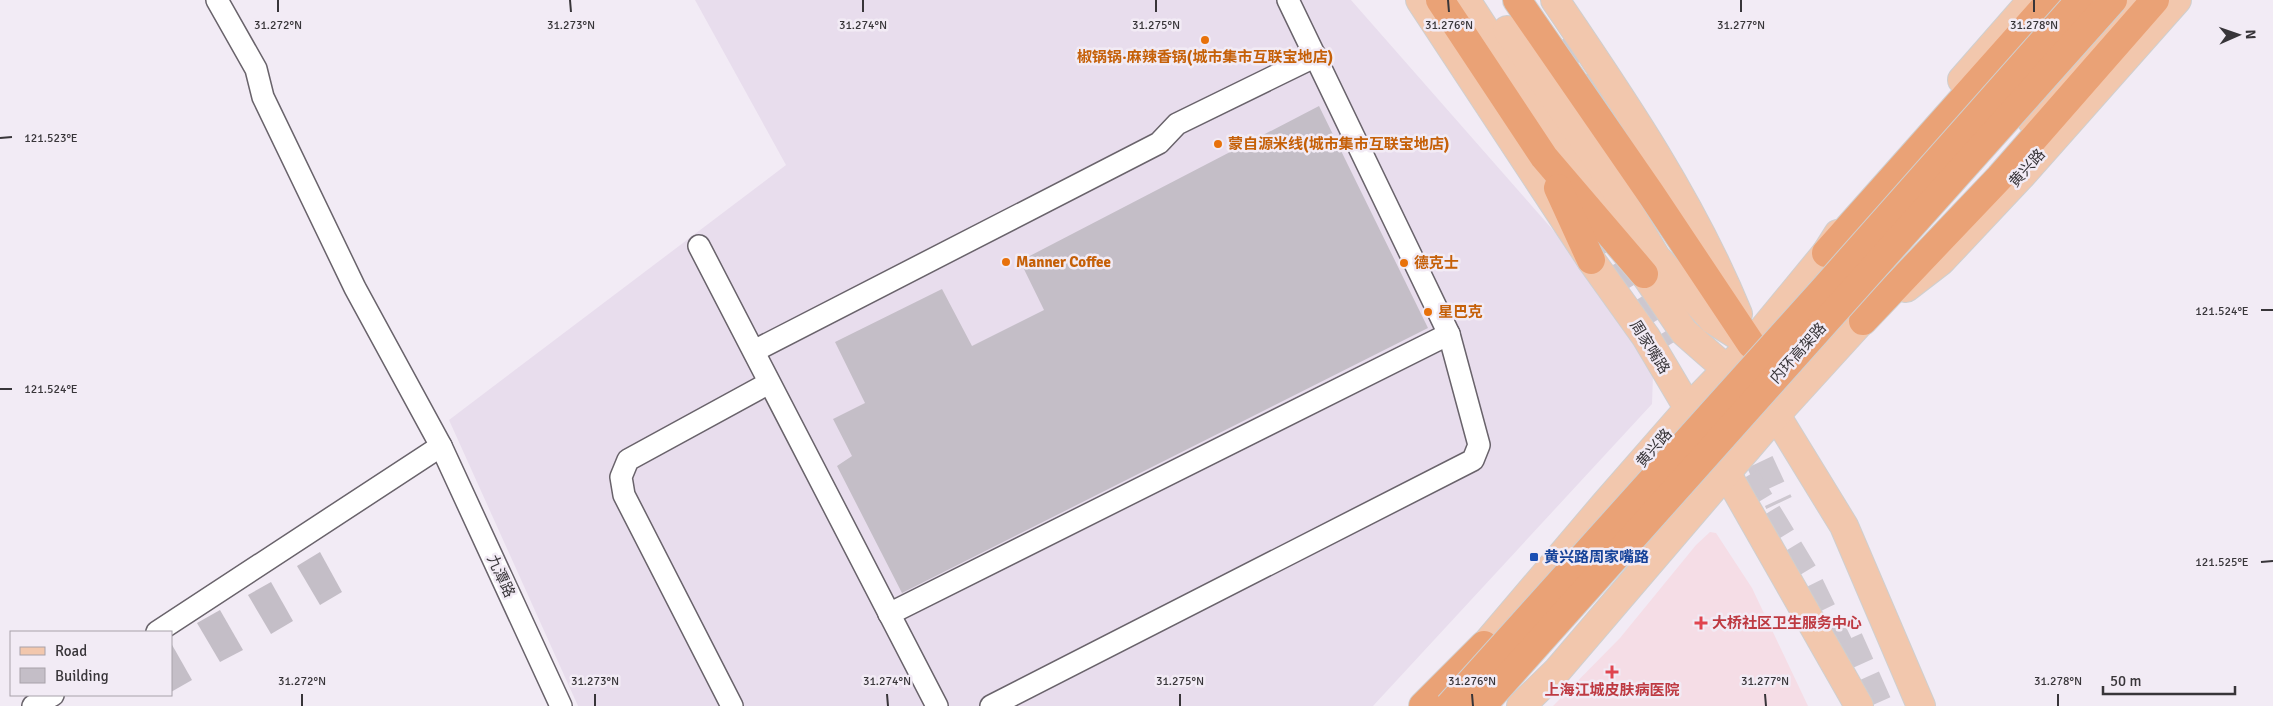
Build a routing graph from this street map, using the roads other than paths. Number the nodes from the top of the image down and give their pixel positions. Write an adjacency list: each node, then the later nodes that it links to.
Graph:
1 (217, 0): 31 (street, 九潭路)
2 (1288, 0): 17 (street)
3 (1420, 0): 21 (main road, 周家嘴路)
4 (1440, 0): 18 (highway)
5 (1466, 0): 22 (main road)
6 (1486, 0): 25 (main road)
7 (1517, 0): 25 (highway)
8 (1555, 0): 25 (main road)
9 (2032, 0): 20 (main road, 黄兴路)
10 (2051, 0): 20 (highway)
11 (2067, 0): 20 (main road, 黄兴路)
12 (2080, 0): 45 (highway, 内环高架路, bridge)
13 (2113, 0): 46 (highway, 内环高架路, bridge)
14 (2135, 0): 23 (main road, 黄兴路)
15 (2155, 0): 23 (highway)
16 (2177, 0): 23 (main road, 黄兴路)
17 (1316, 56): 24 (street); 26 (street)
18 (1544, 157): 21 (highway); 22 (highway)
19 (699, 246): 26 (street)
20 (1826, 253): 25 (main road, 黄兴路)
21 (1591, 260): 29 (main road, 周家嘴路)
22 (1644, 274): 27 (main road)
23 (1863, 321): 30 (main road, 黄兴路)
24 (1449, 334): 33 (street); 41 (street)
25 (1751, 344): 27 (main road, 黄兴路); 30 (main road)
26 (754, 351): 28 (street)
27 (1727, 369): 29 (main road, 黄兴路); 30 (main road)
28 (769, 383): 33 (street); 39 (street)
29 (1688, 409): 32 (main road, 周家嘴路); 35 (main road, 黄兴路)
30 (1776, 415): 32 (main road, 黄兴路); 49 (main road)
31 (441, 446): 34 (street); 38 (street, 九潭路)
32 (1728, 474): 47 (main road, 黄兴路); 48 (main road, 周家嘴路)
33 (889, 614): 40 (street)
34 (159, 631)
35 (1484, 645): 42 (main road, 黄兴路); 43 (highway); 44 (main road, 黄兴路)
36 (51, 696): 37 (street)
37 (33, 706)
38 (561, 706)
39 (732, 706)
40 (937, 706)
41 (991, 706)
42 (1412, 706)
43 (1423, 706)
44 (1436, 706)
45 (1449, 706)
46 (1482, 706)
47 (1522, 706)
48 (1859, 706)
49 (1920, 706)

